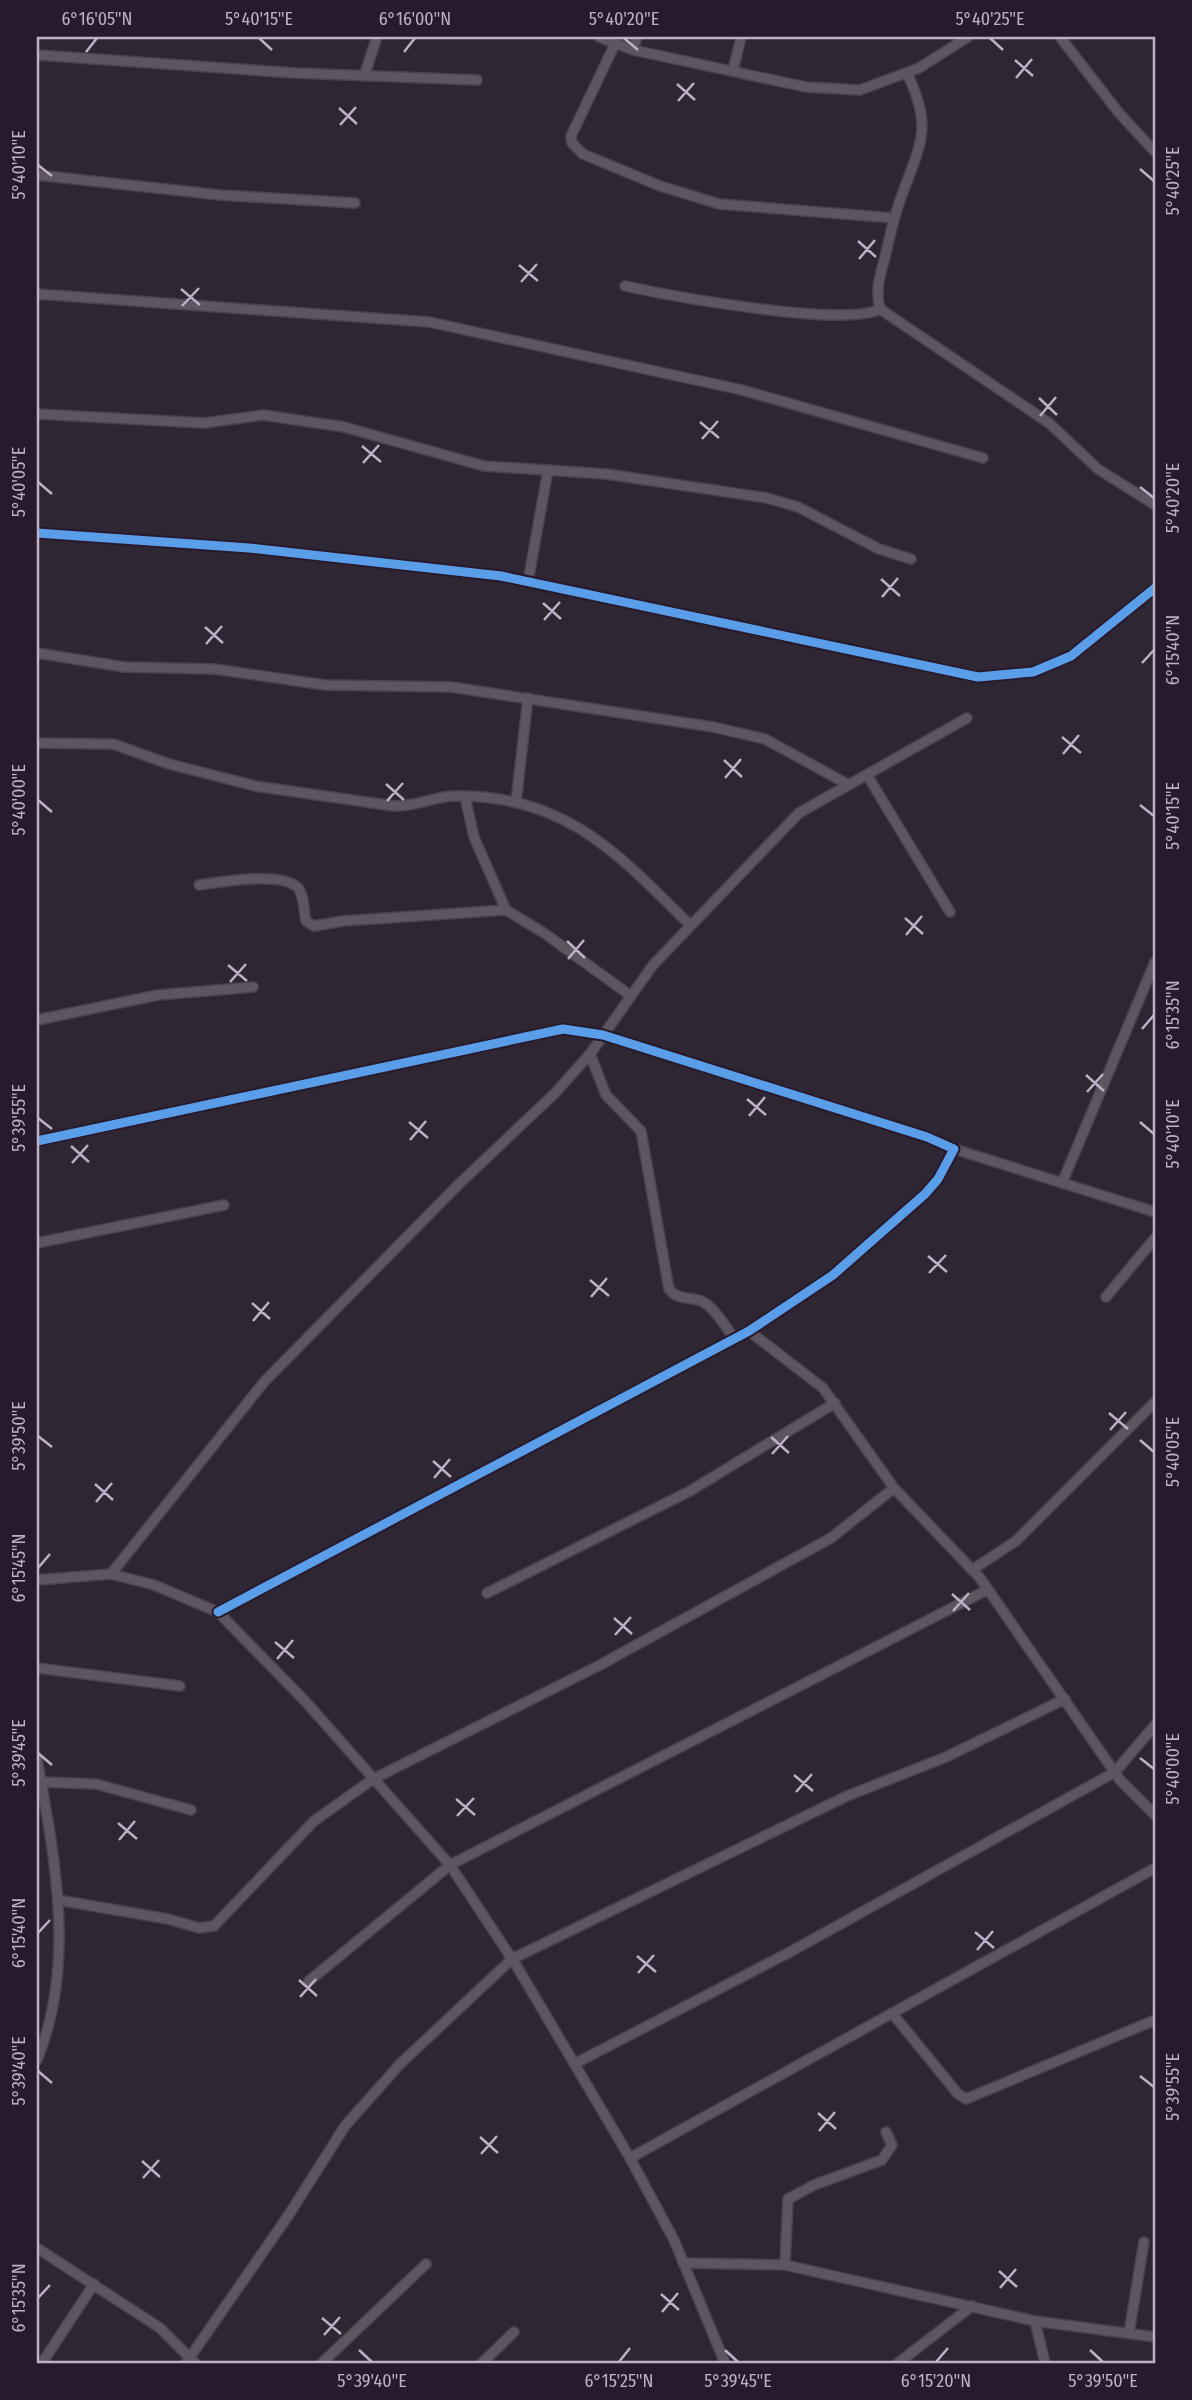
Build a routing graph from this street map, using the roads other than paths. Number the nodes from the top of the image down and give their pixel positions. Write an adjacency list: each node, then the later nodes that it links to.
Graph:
1 (377, 37): 12 (street)
2 (599, 37): 7 (street)
3 (638, 37): 8 (street)
4 (741, 37): 10 (street)
5 (968, 37): 11 (street)
6 (1060, 37): 14 (street)
7 (615, 44): 8 (street); 17 (street)
8 (632, 50): 10 (street)
9 (37, 55): 12 (street)
10 (733, 71): 11 (street)
11 (907, 73): 17 (street)
12 (364, 76): 13 (street)
13 (477, 80)
14 (1155, 152)
15 (37, 175): 16 (street)
16 (355, 203)
17 (894, 218): 20 (street)
18 (625, 286): 20 (street)
19 (37, 294): 22 (street)
20 (880, 309): 24 (street)
21 (37, 415): 23 (street)
22 (983, 458)
23 (548, 470): 26 (street); 27 (street)
24 (1155, 505)
25 (37, 533): 27 (street)
26 (911, 559)
27 (528, 582): 28 (street)
28 (1155, 588)
29 (37, 653): 30 (street)
30 (528, 698): 34 (street); 36 (street)
31 (967, 718): 33 (street)
32 (37, 743): 35 (street)
33 (867, 775): 34 (street); 39 (street)
34 (849, 785): 40 (street)
35 (465, 797): 36 (street); 38 (street)
36 (516, 802): 40 (street)
37 (199, 885): 38 (street)
38 (506, 910): 43 (street)
39 (950, 912)
40 (690, 925): 43 (street)
41 (1155, 962): 49 (street)
42 (253, 987): 44 (street)
43 (631, 996): 45 (street)
44 (37, 1020)
45 (603, 1035): 46 (street); 47 (street); 48 (street)
46 (590, 1054): 56 (street); 61 (street)
47 (37, 1141)
48 (954, 1149): 49 (street); 55 (street)
49 (1062, 1183): 51 (street)
50 (224, 1205): 53 (street)
51 (1155, 1212)
52 (1155, 1238): 54 (street)
53 (37, 1243)
54 (1106, 1297)
55 (749, 1331): 56 (street); 58 (street)
56 (735, 1339): 65 (street)
57 (1155, 1402): 60 (street)
58 (835, 1403): 59 (street); 64 (street)
59 (894, 1488): 60 (street); 72 (street)
60 (972, 1570): 63 (street)
61 (111, 1574): 62 (street); 65 (street)
62 (37, 1580)
63 (987, 1590): 68 (street); 76 (street)
64 (487, 1593)
65 (218, 1612): 72 (street)
66 (37, 1668): 67 (street)
67 (180, 1686)
68 (1065, 1699): 71 (street); 79 (street)
69 (1155, 1725): 71 (street)
70 (37, 1759): 73 (street)
71 (1115, 1772): 75 (street); 84 (street)
72 (373, 1779): 76 (street); 78 (street)
73 (41, 1782): 74 (street); 78 (street)
74 (191, 1810)
75 (1155, 1815)
76 (450, 1865): 79 (street); 80 (street)
77 (1155, 1868): 81 (street)
78 (58, 1900): 83 (street)
79 (512, 1959): 84 (street); 98 (street)
80 (309, 1981)
81 (892, 2014): 82 (street); 86 (street)
82 (1155, 2020)
83 (37, 2060)
84 (574, 2064): 86 (street)
85 (886, 2132): 91 (street)
86 (630, 2158): 89 (street)
87 (1144, 2242): 96 (street)
88 (37, 2248): 92 (street)
89 (683, 2263): 91 (street); 102 (street)
90 (426, 2264): 100 (street)
91 (785, 2265): 93 (street)
92 (94, 2284): 98 (street); 99 (street)
93 (972, 2306): 94 (street); 103 (street)
94 (1035, 2320): 96 (street); 104 (street)
95 (514, 2332): 101 (street)
96 (1129, 2333): 97 (street)
97 (1155, 2337)
98 (190, 2361)
99 (42, 2363)
100 (322, 2363)
101 (482, 2363)
102 (725, 2363)
103 (898, 2363)
104 (1045, 2363)

